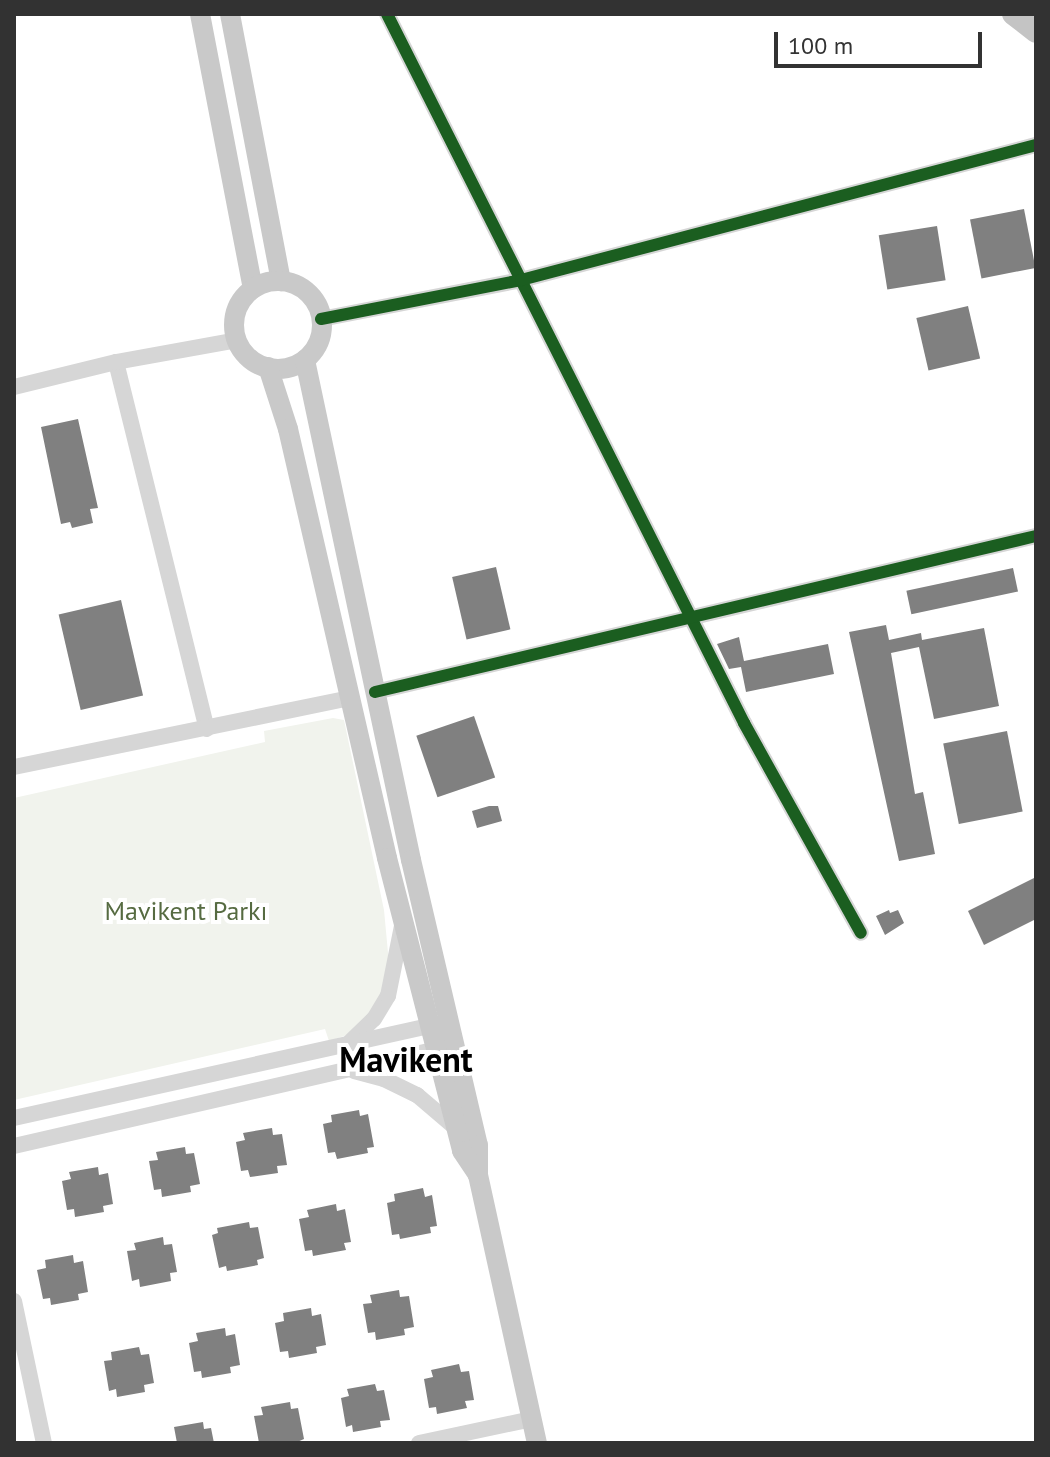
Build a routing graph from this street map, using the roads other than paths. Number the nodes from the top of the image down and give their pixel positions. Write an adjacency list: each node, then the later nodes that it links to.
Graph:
1 (200, 14): 9 (main road)
2 (230, 14): 8 (main road)
3 (387, 14): 7 (street)
4 (1013, 14): 5 (highway)
5 (1036, 32)
6 (1036, 145): 7 (street)
7 (521, 280): 10 (street); 17 (street)
8 (281, 281): 9 (main road); 10 (main road)
9 (253, 289): 11 (main road)
10 (321, 319): 12 (main road)
11 (237, 340): 13 (street); 14 (main road)
12 (305, 360): 14 (main road); 18 (main road)
13 (116, 362): 15 (street); 20 (street)
14 (268, 367): 19 (main road)
15 (14, 387)
16 (1036, 536): 17 (street)
17 (691, 618): 18 (street); 23 (street)
18 (375, 692): 24 (main road)
19 (350, 698): 20 (street); 22 (main road)
20 (207, 729): 21 (street)
21 (14, 767)
22 (403, 920): 24 (main road); 25 (street)
23 (861, 933)
24 (439, 1024): 25 (street); 26 (main road)
25 (347, 1045): 28 (street)
26 (445, 1048): 27 (street); 29 (main road); 31 (main road)
27 (349, 1070): 29 (street); 30 (street)
28 (14, 1118)
29 (457, 1129): 31 (main road)
30 (14, 1146)
31 (478, 1175): 33 (main road)
32 (14, 1301): 34 (street)
33 (532, 1419): 35 (street); 36 (main road)
34 (44, 1443)
35 (419, 1443)
36 (537, 1443)

